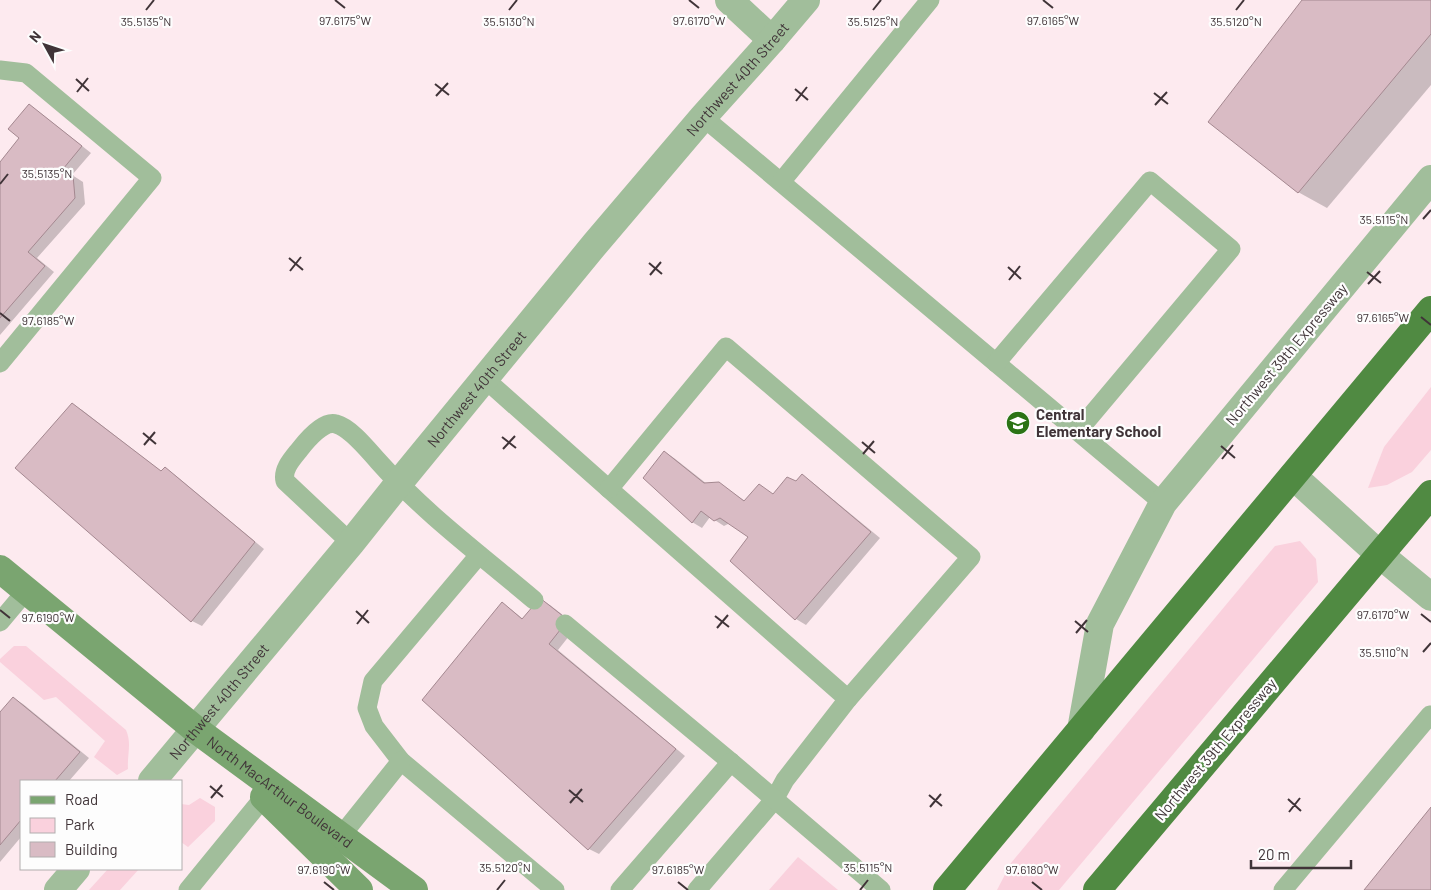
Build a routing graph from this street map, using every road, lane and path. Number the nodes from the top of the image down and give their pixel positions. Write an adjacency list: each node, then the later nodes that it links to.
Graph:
1 (729, 0): 4 (street)
2 (806, 0): 4 (street, Northwest 40th Street)
3 (930, 0): 8 (lane)
4 (772, 40): 6 (street, Northwest 40th Street)
5 (0, 70): 10 (lane)
6 (702, 117): 8 (lane); 12 (street, Northwest 40th Street)
7 (1431, 179): 18 (street, Northwest 39th Expressway)
8 (781, 182): 11 (lane)
9 (1431, 310): 14 (highway, Northwest 39th Expressway)
10 (0, 363)
11 (996, 363): 13 (lane); 13 (lane)
12 (485, 379): 15 (street, Northwest 40th Street); 16 (lane)
13 (1078, 431): 18 (lane)
14 (1293, 476): 20 (street); 31 (highway, Northwest 39th Expressway)
15 (398, 484): 19 (street, Northwest 40th Street); 19 (lane); 21 (lane)
16 (609, 490): 28 (lane); 28 (lane)
17 (1431, 494): 20 (highway, Northwest 39th Expressway)
18 (1163, 503): 31 (street, Northwest 39th Expressway)
19 (351, 543): 30 (street, Northwest 40th Street)
20 (1379, 554): 24 (street); 48 (highway, Northwest 39th Expressway)
21 (479, 555): 25 (lane); 32 (lane)
22 (0, 569): 23 (main road, North MacArthur Boulevard)
23 (26, 591): 26 (lane); 30 (main road, North MacArthur Boulevard)
24 (1431, 596)
25 (534, 600)
26 (0, 622)
27 (564, 624): 33 (lane)
28 (848, 699): 36 (lane)
29 (1431, 716): 49 (lane)
30 (195, 729): 34 (street, Northwest 40th Street); 35 (main road, North MacArthur Boulevard); 37 (main road, North MacArthur Boulevard)
31 (1081, 730): 47 (highway, Northwest 39th Expressway)
32 (401, 761): 37 (lane); 43 (lane)
33 (731, 762): 36 (lane); 44 (lane)
34 (153, 780)
35 (264, 796): 40 (lane); 41 (main road, North MacArthur Boulevard)
36 (774, 800): 45 (lane); 46 (lane)
37 (341, 836): 42 (main road, North MacArthur Boulevard)
38 (75, 870): 39 (street)
39 (58, 890)
40 (188, 890)
41 (360, 890)
42 (414, 890)
43 (556, 890)
44 (620, 890)
45 (698, 890)
46 (881, 890)
47 (947, 890)
48 (1097, 890)
49 (1283, 890)

